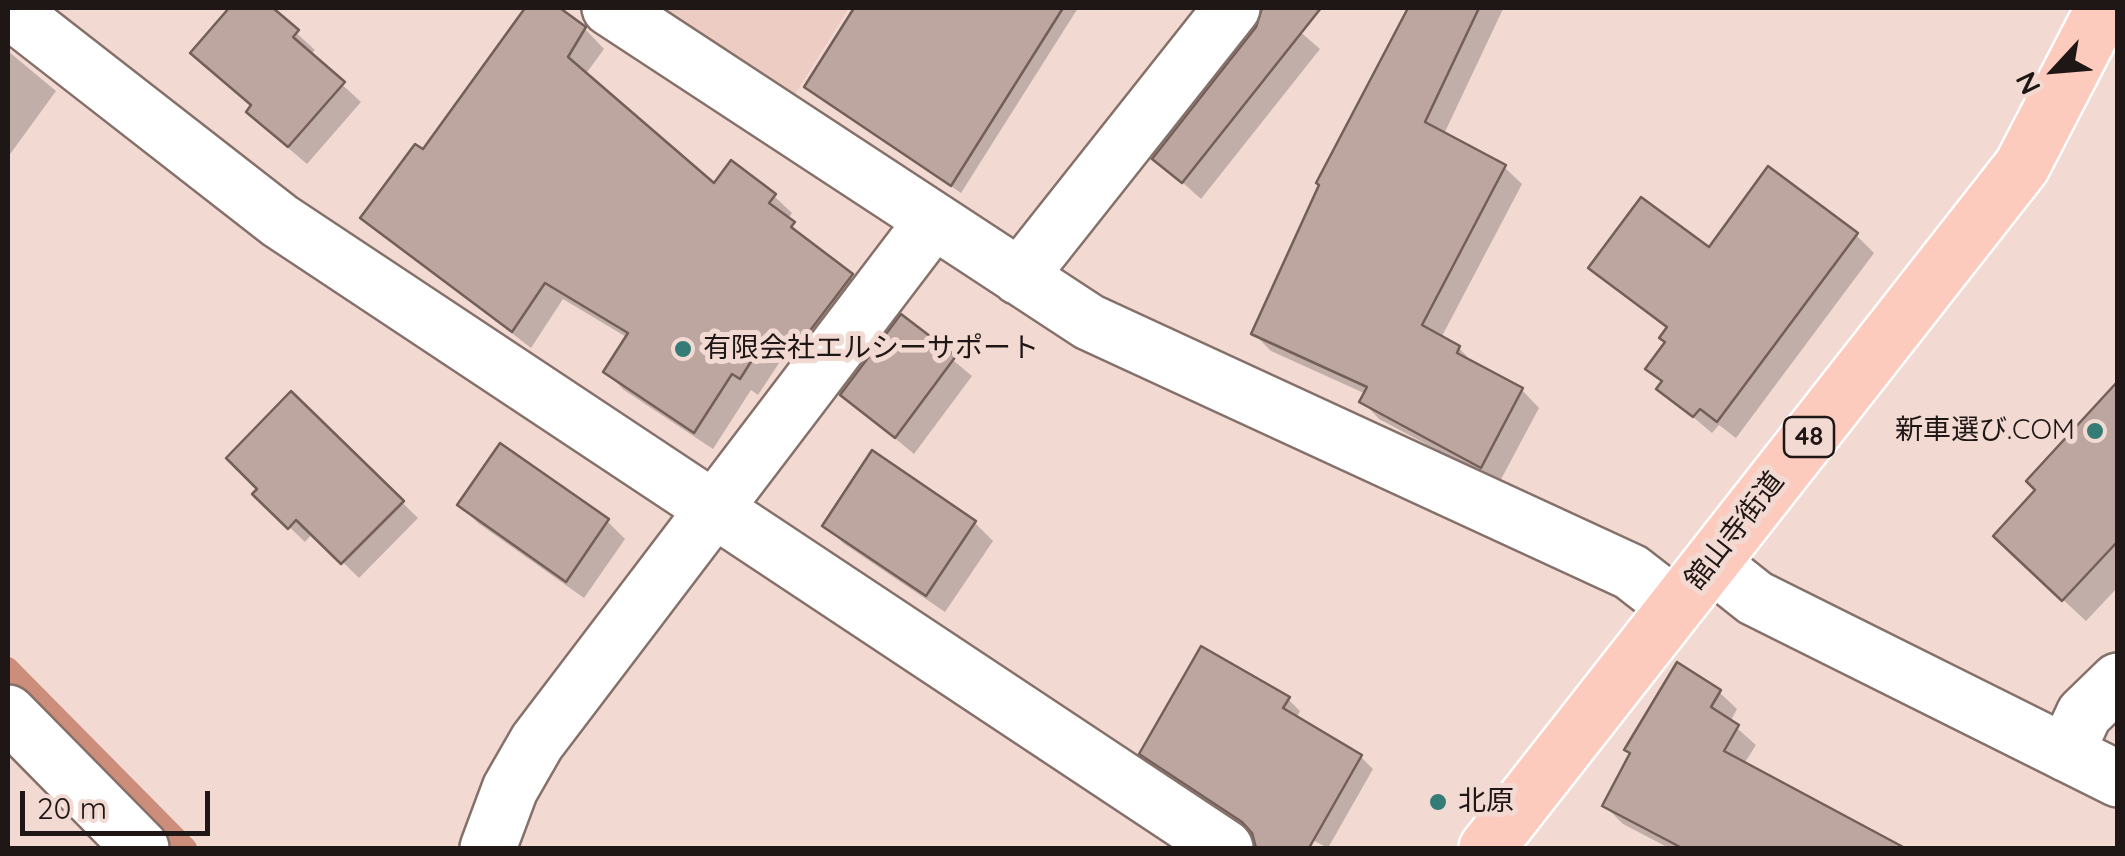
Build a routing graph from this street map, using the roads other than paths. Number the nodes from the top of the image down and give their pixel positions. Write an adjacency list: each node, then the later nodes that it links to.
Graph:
1 (610, 8): 5 (street)
2 (1232, 8): 6 (street)
3 (8, 9): 7 (street)
4 (2093, 15): 8 (main road, 舘山寺街道 / 48)
5 (933, 221): 6 (street); 7 (street)
6 (1019, 277): 9 (street)
7 (712, 510): 15 (street); 16 (street)
8 (1711, 563): 9 (main road, 舘山寺街道 / 48); 12 (street)
9 (1676, 607): 17 (main road, 舘山寺街道 / 48)
10 (2118, 681): 12 (street)
11 (8, 713): 14 (street)
12 (2066, 753): 13 (street)
13 (2118, 779)
14 (141, 848)
15 (488, 848)
16 (1225, 848)
17 (1486, 848)

